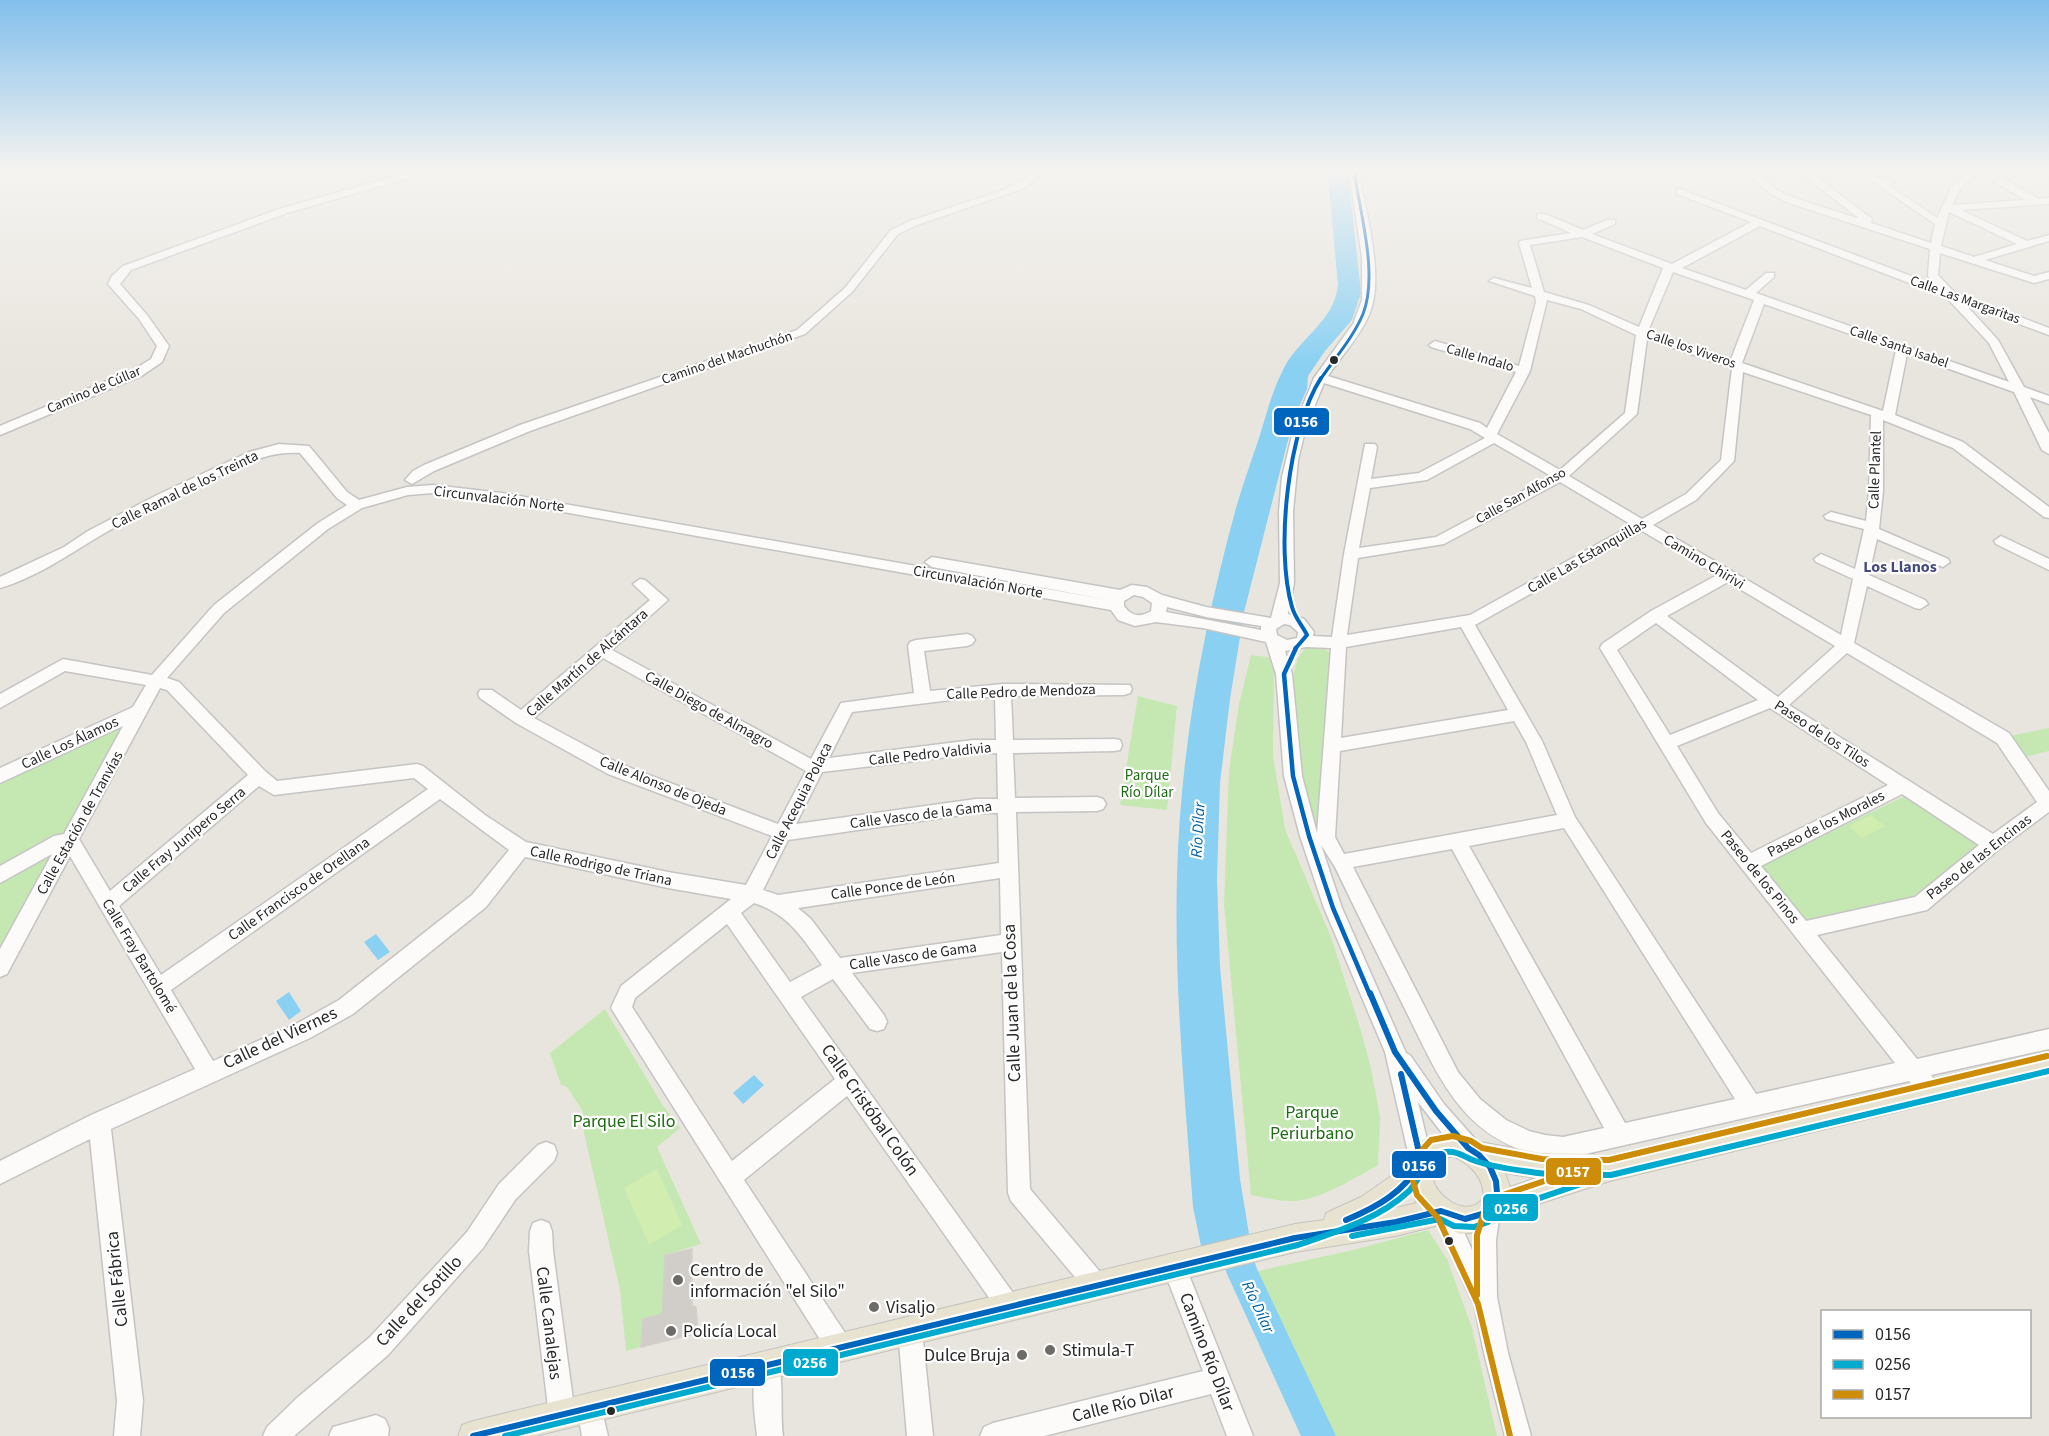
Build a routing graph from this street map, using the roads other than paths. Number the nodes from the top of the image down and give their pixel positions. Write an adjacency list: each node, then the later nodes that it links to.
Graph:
1 (215, 235): 33 (street, Camino de Cúllar)
2 (890, 235): 38 (street, Camino del Machuchón)
3 (1362, 235): 29 (street)
4 (1576, 235): 19 (street)
5 (1586, 235): 15 (street, Calle Santa Isabel)
6 (1734, 235): 15 (street)
7 (1793, 235): 21 (street, Calle Las Margaritas)
8 (1895, 235): 13 (street)
9 (1939, 235): 13 (street)
10 (2005, 235): 12 (street)
11 (2049, 238): 12 (street)
12 (2027, 245): 14 (street)
13 (1935, 248): 14 (street); 21 (street)
14 (1975, 260): 17 (street)
15 (1671, 267): 20 (street, Calle Santa Isabel); 24 (street, Calle San Alfonso)
16 (1770, 275): 20 (street)
17 (2049, 275)
18 (1494, 281): 19 (street, Calle los Viveros)
19 (1541, 294): 24 (street, Calle los Viveros); 28 (street)
20 (1748, 294): 22 (street, Calle Santa Isabel)
21 (1953, 296): 23 (street, Calle Las Margaritas); 30 (street)
22 (1760, 299): 26 (street, Calle Santa Isabel); 27 (street, Calle Las Estanquillas)
23 (2049, 332)
24 (1642, 333): 27 (street, Calle los Viveros); 37 (street, Calle San Alfonso)
25 (1435, 345): 28 (street, Calle Indalo)
26 (1902, 348): 30 (street, Calle Santa Isabel); 32 (street)
27 (1736, 365): 32 (street, Calle los Viveros); 45 (street, Calle Las Estanquillas)
28 (1524, 371): 34 (street)
29 (1320, 378): 34 (street, Camino Chirivi); 56 (street)
30 (2020, 390): 31 (street, Calle Santa Isabel); 36 (street)
31 (2049, 400)
32 (1882, 415): 43 (street, Calle los Viveros); 46 (street, Calle Plantel)
33 (0, 431)
34 (1492, 436): 37 (street, Camino Chirivi); 39 (street)
35 (1370, 447): 39 (street)
36 (2049, 450)
37 (1560, 477): 45 (street, Camino Chirivi); 48 (street, Calle San Alfonso)
38 (412, 480): 40 (street); 41 (street, Circunvalación Norte); 58 (street, Circunvalación Norte)
39 (1364, 484): 48 (street)
40 (433, 489): 41 (street, Circunvalación Norte); 58 (street, Circunvalación Norte)
41 (378, 497): 42 (street, Calle Estación de Tranvías)
42 (357, 505): 54 (street, Calle Ramal de los Treinta); 71 (street, Calle Estación de Tranvías)
43 (2049, 514)
44 (1831, 516): 46 (street, Calle Plantel)
45 (1642, 525): 52 (street, Camino Chirivi); 63 (street, Calle Las Estanquillas)
46 (1872, 529): 50 (street, Calle Plantel); 53 (street, Calle Plantel)
47 (2001, 541): 51 (street)
48 (1351, 554): 67 (street)
49 (1821, 559): 53 (street)
50 (1943, 562)
51 (2049, 565)
52 (1727, 576): 60 (street); 68 (street, Camino Chirivi)
53 (1861, 578): 59 (street); 68 (street, Calle Plantel)
54 (0, 583)
55 (640, 584): 69 (street, Calle Martín de Alcántara)
56 (1287, 585): 64 (street); 65 (street)
57 (1157, 599): 58 (street); 61 (street); 62 (street)
58 (1118, 601): 61 (street)
59 (1920, 604)
60 (1656, 615): 77 (street, Paseo de los Tilos); 82 (street, Paseo de los Pinos)
61 (1154, 616): 62 (street)
62 (1204, 617): 64 (street)
63 (1466, 622): 67 (street, Calle Las Estanquillas); 80 (street)
64 (1274, 630): 65 (street); 65 (street); 70 (street)
65 (1301, 634): 67 (street, Calle Las Estanquillas); 70 (street)
66 (967, 640): 75 (street)
67 (1339, 640): 83 (street)
68 (1846, 645): 77 (street); 89 (street, Camino Chirivi)
69 (602, 651): 81 (street, Calle Martín de Alcántara); 86 (street, Calle Diego de Almagro)
70 (1284, 674): 117 (street)
71 (156, 681): 76 (street, Calle Rodrigo de Triana); 79 (street, Calle Estación de Tranvías); 88 (street, Calle Rodrigo de Triana)
72 (1124, 689): 73 (street, Calle Pedro de Mendoza)
73 (1003, 690): 75 (street, Calle Pedro de Mendoza); 85 (street, Calle Juan de la Cosa)
74 (486, 694): 81 (street, Calle Alonso de Ojeda)
75 (923, 697): 78 (street, Calle Pedro de Mendoza)
76 (0, 702)
77 (1775, 704): 82 (street); 90 (street, Paseo de los Tilos)
78 (847, 708): 86 (street, Calle Acequia Polaca)
79 (141, 711): 87 (street, Calle Los Álamos); 97 (street, Calle Estación de Tranvías)
80 (1519, 714): 83 (street); 95 (street)
81 (522, 719): 96 (street, Calle Alonso de Ojeda)
82 (1666, 743): 102 (street, Paseo de los Pinos)
83 (1333, 744): 101 (street)
84 (1114, 745): 85 (street, Calle Pedro Valdivia)
85 (1004, 746): 86 (street, Calle Pedro Valdivia); 94 (street, Calle Juan de la Cosa)
86 (817, 766): 96 (street, Calle Acequia Polaca)
87 (0, 776)
88 (259, 776): 91 (street, Calle Rodrigo de Triana); 106 (street, Calle Fray Junípero Serra)
89 (2043, 785): 93 (street, Camino Chirivi)
90 (1902, 786): 99 (street, Paseo de los Tilos); 102 (street, Paseo de los Morales)
91 (440, 790): 100 (street, Calle Rodrigo de Triana); 113 (street, Calle Francisco de Orellana)
92 (1097, 804): 94 (street, Calle Vasco de la Gama)
93 (2048, 804): 99 (street, Paseo de las Encinas)
94 (1006, 806): 96 (street, Calle Vasco de la Gama); 103 (street, Calle Juan de la Cosa)
95 (1568, 820): 98 (street); 123 (street)
96 (783, 833): 105 (street, Calle Acequia Polaca)
97 (71, 841): 104 (street); 106 (street, Calle Fray Bartolomé); 112 (street, Calle Estación de Tranvías)
98 (1456, 841): 101 (street); 125 (street)
99 (1993, 844): 109 (street, Paseo de las Encinas)
100 (521, 849): 105 (street, Calle Rodrigo de Triana); 120 (street, Calle del Viernes)
101 (1341, 862): 125 (street)
102 (1749, 863): 109 (street, Paseo de los Pinos)
103 (1008, 869): 107 (street, Calle Ponce de León); 110 (street, Calle Juan de la Cosa)
104 (0, 875)
105 (751, 894): 107 (street, Calle Rodrigo de Triana); 108 (street)
106 (108, 903): 113 (street, Calle Fray Bartolomé)
107 (778, 903): 111 (street, Calle Rodrigo de Triana)
108 (729, 912): 114 (street, Calle Cristóbal Colón); 131 (street)
109 (1802, 930): 119 (street, Paseo de los Pinos)
110 (1010, 942): 111 (street, Calle Vasco de Gama); 137 (street, Calle Juan de la Cosa)
111 (836, 967): 114 (street, Calle Vasco de Gama); 115 (street, Calle Rodrigo de Triana)
112 (0, 968)
113 (158, 988): 120 (street, Calle Fray Bartolomé)
114 (788, 994): 121 (street, Calle Cristóbal Colón)
115 (877, 1022)
116 (2049, 1039): 119 (street)
117 (1395, 1052): 126 (street); 128 (street)
118 (2049, 1063): 122 (main road)
119 (1914, 1068): 122 (street, Paseo de los Pinos); 123 (street)
120 (208, 1072): 124 (street, Calle del Viernes)
121 (850, 1081): 131 (street); 139 (street, Calle Cristóbal Colón)
122 (1931, 1092): 129 (main road)
123 (1751, 1105): 125 (street)
124 (99, 1123): 130 (street, Calle del Viernes); 146 (street, Calle Fábrica)
125 (1620, 1135)
126 (1473, 1151): 128 (main road); 129 (main road); 132 (main road)
127 (546, 1153): 147 (street, Calle del Sotillo)
128 (1420, 1165): 133 (main road); 135 (main road)
129 (1610, 1168): 132 (main road)
130 (0, 1173)
131 (730, 1177): 141 (street)
132 (1491, 1208): 133 (main road); 138 (street)
133 (1443, 1212): 135 (main road); 138 (street)
134 (541, 1232): 144 (street, Calle Canalejas)
135 (1295, 1238): 136 (main road)
136 (1186, 1265): 137 (main road); 143 (street, Camino Río Dílar)
137 (1098, 1287): 139 (main road)
138 (1485, 1302): 155 (street)
139 (1010, 1308): 140 (main road)
140 (910, 1331): 141 (main road); 152 (street)
141 (840, 1348): 142 (main road)
142 (768, 1366): 145 (main road); 151 (street)
143 (1217, 1380): 153 (street, Calle Río Dilar); 154 (street, Camino Río Dílar)
144 (562, 1415): 145 (main road); 150 (main road)
145 (592, 1422)
146 (127, 1436)
147 (276, 1436)
148 (342, 1436): 149 (street)
149 (375, 1436)
150 (473, 1436)
151 (770, 1436)
152 (920, 1436)
153 (993, 1436)
154 (1239, 1436)
155 (1518, 1436)

